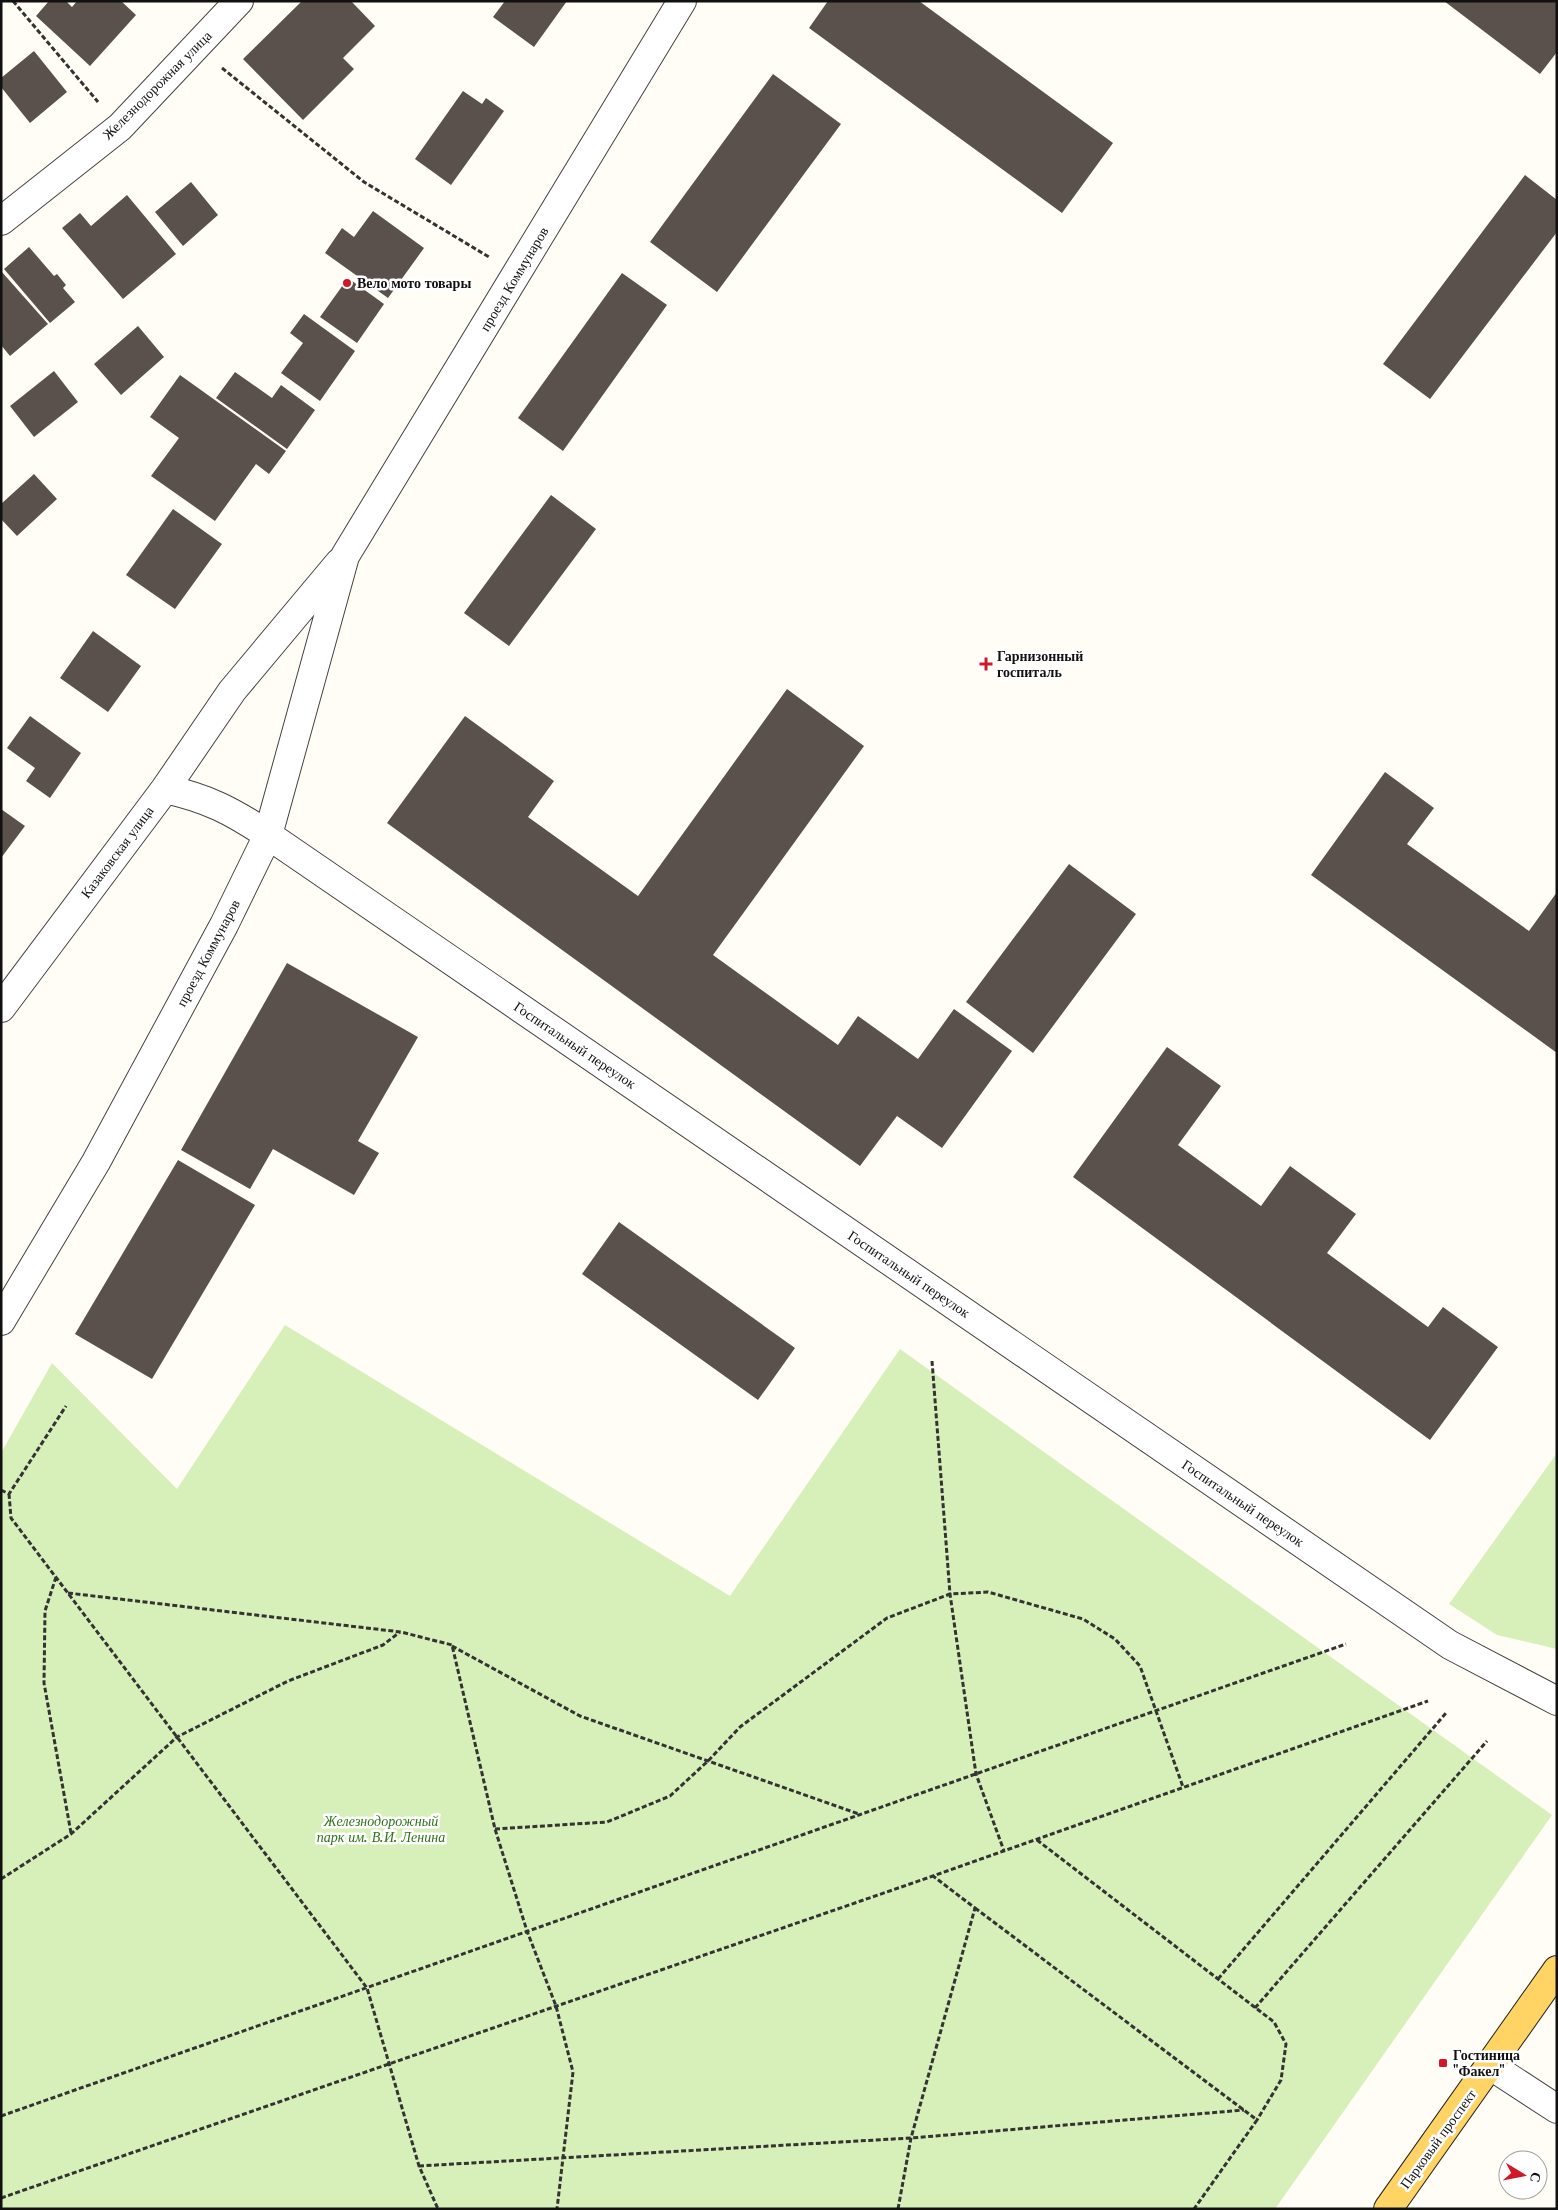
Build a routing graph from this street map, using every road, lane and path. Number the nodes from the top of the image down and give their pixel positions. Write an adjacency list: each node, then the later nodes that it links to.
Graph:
1 (13, 1): 5 (path)
2 (239, 1): 4 (street, Железнодорожная улица)
3 (682, 1): 7 (street, проезд Коммунаров)
4 (194, 48): 5 (street, Железнодорожная улица); 7 (path)
5 (120, 127): 6 (street, Железнодорожная улица)
6 (1, 221)
7 (518, 274): 8 (street, проезд Коммунаров)
8 (345, 556): 9 (street, проезд Коммунаров); 10 (street, проезд Коммунаров)
9 (165, 789): 10 (street); 11 (street, Казаковская улица)
10 (268, 835): 12 (street, проезд Коммунаров); 24 (street, Госпитальный переулок)
11 (1, 1008)
12 (1, 1321)
13 (932, 1361): 19 (path)
14 (66, 1406): 16 (path)
15 (1, 1490): 16 (path)
16 (9, 1494): 17 (path)
17 (56, 1576): 18 (path); 34 (path)
18 (68, 1593): 20 (path); 27 (path)
19 (950, 1594): 25 (path); 29 (path); 30 (path)
20 (401, 1632): 22 (path); 27 (path)
21 (1346, 1644): 25 (path)
22 (452, 1645): 29 (path); 33 (path)
23 (1428, 1701): 31 (path)
24 (1557, 1701)
25 (1157, 1711): 30 (path); 31 (path)
26 (1446, 1713): 42 (path)
27 (177, 1737): 34 (path); 43 (path)
28 (1487, 1741): 45 (path)
29 (708, 1761): 32 (path); 33 (path)
30 (976, 1774): 32 (path); 36 (path)
31 (1183, 1787): 35 (path)
32 (860, 1815): 40 (path)
33 (495, 1829): 40 (path)
34 (71, 1834): 38 (path)
35 (1036, 1840): 36 (path); 42 (path)
36 (1004, 1851): 37 (path)
37 (933, 1876): 39 (path); 44 (path)
38 (1, 1879)
39 (975, 1908): 48 (path); 52 (path)
40 (527, 1932): 43 (path); 44 (path)
41 (1557, 1970): 47 (main road, Парковый проспект)
42 (1218, 1980): 45 (path)
43 (367, 1988): 46 (path); 50 (path)
44 (556, 2006): 46 (path); 53 (path)
45 (1255, 2008): 51 (path)
46 (389, 2063): 54 (path); 55 (path)
47 (1491, 2066): 49 (street); 60 (main road, Парковый проспект)
48 (1244, 2110): 51 (path); 52 (path)
49 (1557, 2110)
50 (1, 2116)
51 (1257, 2120): 59 (path)
52 (910, 2138): 53 (path); 58 (path)
53 (564, 2158): 54 (path); 57 (path)
54 (419, 2166): 56 (path)
55 (1, 2198)
56 (438, 2209)
57 (557, 2209)
58 (898, 2209)
59 (1194, 2209)
60 (1388, 2209)

